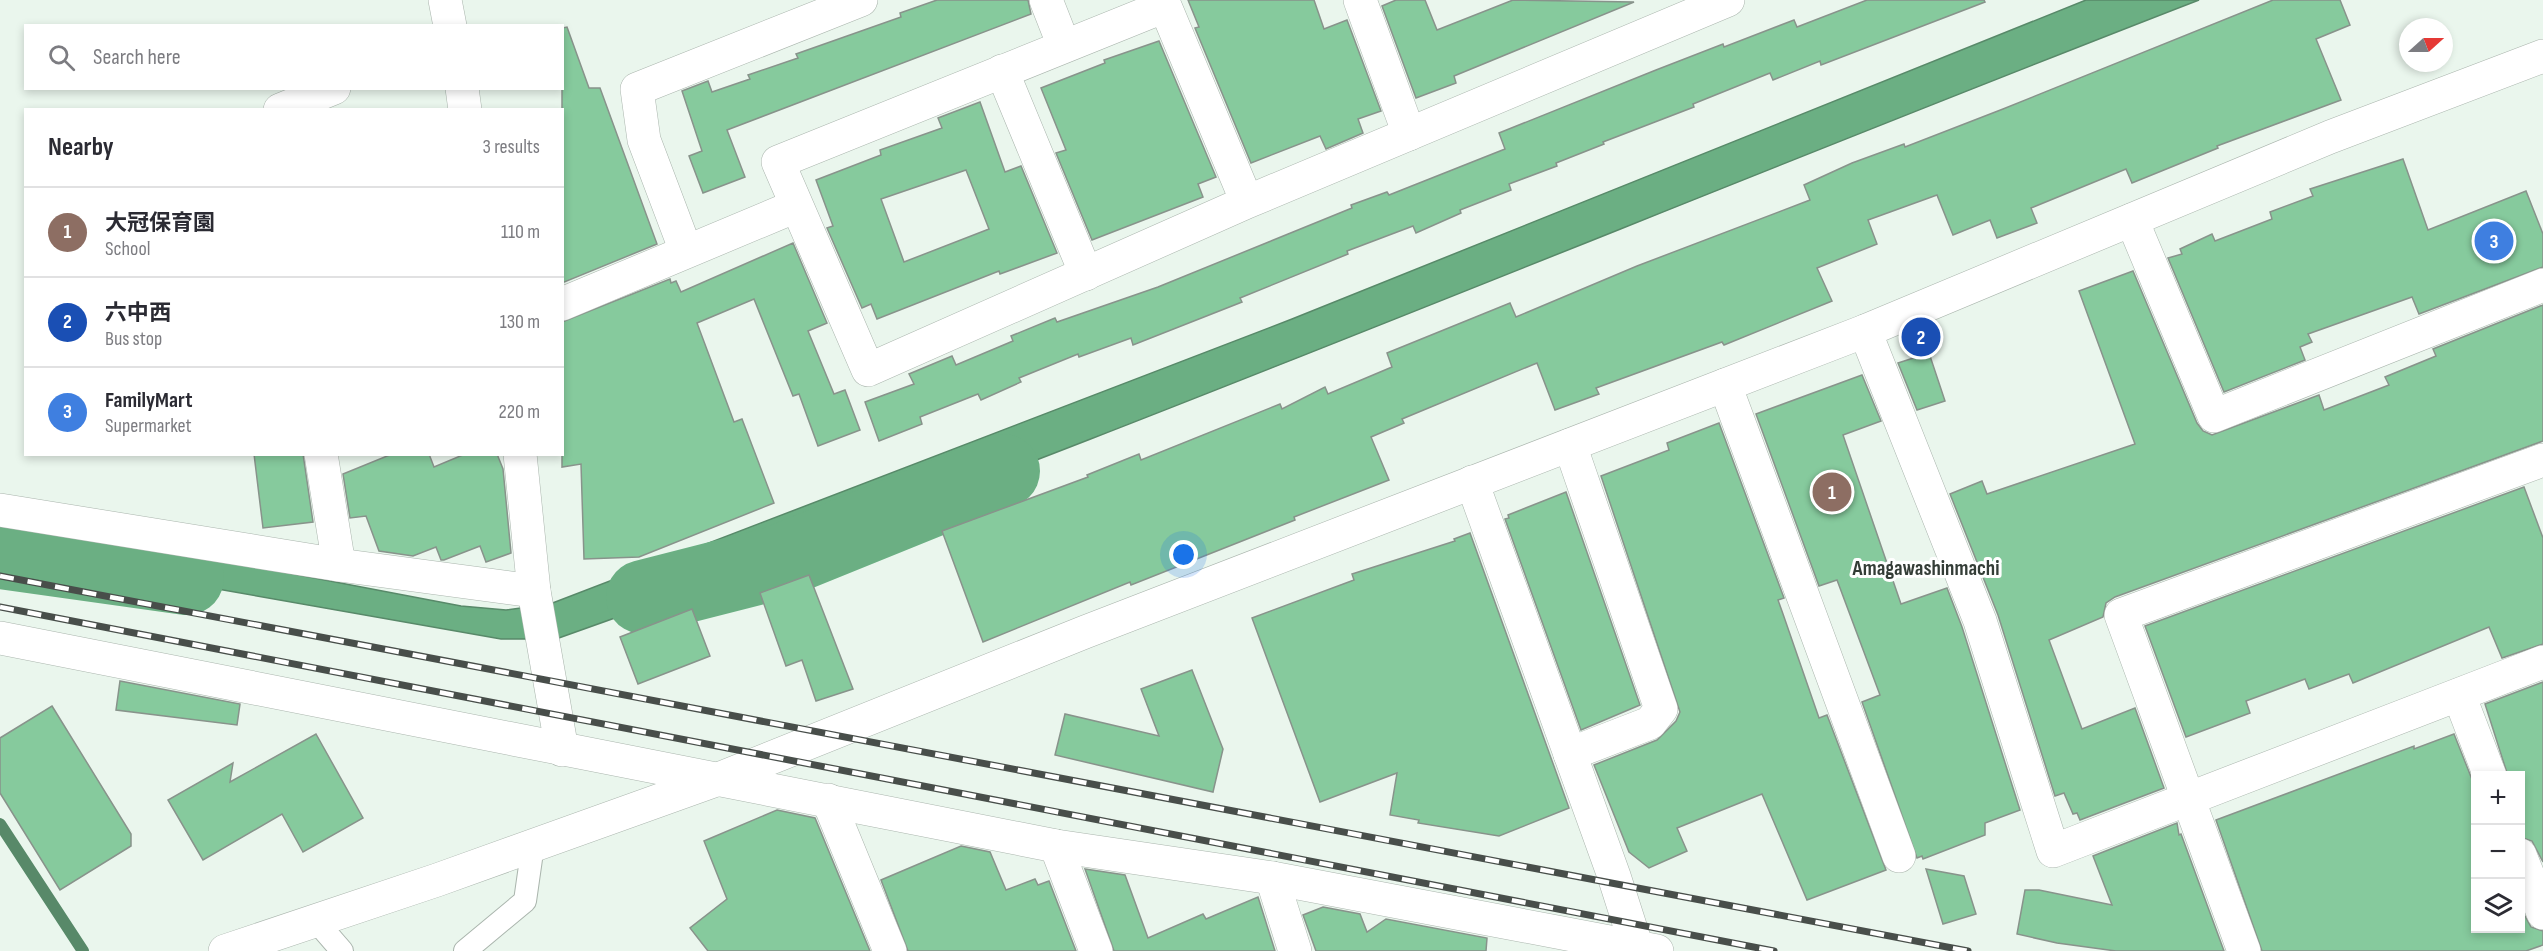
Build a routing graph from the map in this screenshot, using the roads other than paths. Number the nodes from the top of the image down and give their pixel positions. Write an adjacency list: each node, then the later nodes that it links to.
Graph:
1 (445, 0): 6 (street)
2 (861, 0): 18 (street)
3 (1046, 0): 7 (street)
4 (1360, 0): 14 (street)
5 (1728, 0): 14 (street)
6 (450, 24)
7 (1064, 46): 9 (street); 15 (street)
8 (2543, 56): 17 (street)
9 (1002, 71): 16 (street); 19 (street)
10 (329, 90): 12 (street)
11 (462, 90): 13 (street)
12 (285, 108)
13 (465, 108)
14 (1409, 134): 15 (street)
15 (1247, 202): 19 (street)
16 (796, 206): 18 (street); 19 (street)
17 (2132, 220): 20 (street); 22 (street)
18 (686, 251): 21 (street)
19 (1086, 274)
20 (2543, 285)
21 (564, 303)
22 (1865, 331): 23 (street); 40 (street)
23 (1725, 385): 24 (street); 43 (street)
24 (1570, 445): 28 (street); 36 (street)
25 (321, 456): 30 (street)
26 (520, 456): 31 (street)
27 (2543, 460): 40 (street)
28 (1473, 482): 36 (street); 38 (street)
29 (0, 510): 30 (street)
30 (339, 565): 31 (street)
31 (534, 591): 35 (street)
32 (0, 638): 35 (street)
33 (2543, 662): 34 (street)
34 (2459, 695): 37 (street); 40 (street)
35 (562, 750): 38 (street)
36 (1570, 754): 48 (street)
37 (2488, 771)
38 (716, 780): 39 (street); 41 (street)
39 (828, 800): 42 (street); 52 (street)
40 (2188, 801): 55 (street)
41 (533, 845): 47 (street); 51 (lane)
42 (1056, 846): 45 (street); 53 (street)
43 (1899, 856)
44 (2525, 868): 46 (street)
45 (1272, 878): 48 (street); 54 (street)
46 (2543, 913)
47 (316, 921): 49 (street); 50 (lane)
48 (1644, 950)
49 (225, 951)
50 (342, 951)
51 (465, 951)
52 (890, 951)
53 (1096, 951)
54 (1295, 951)
55 (2244, 951)

